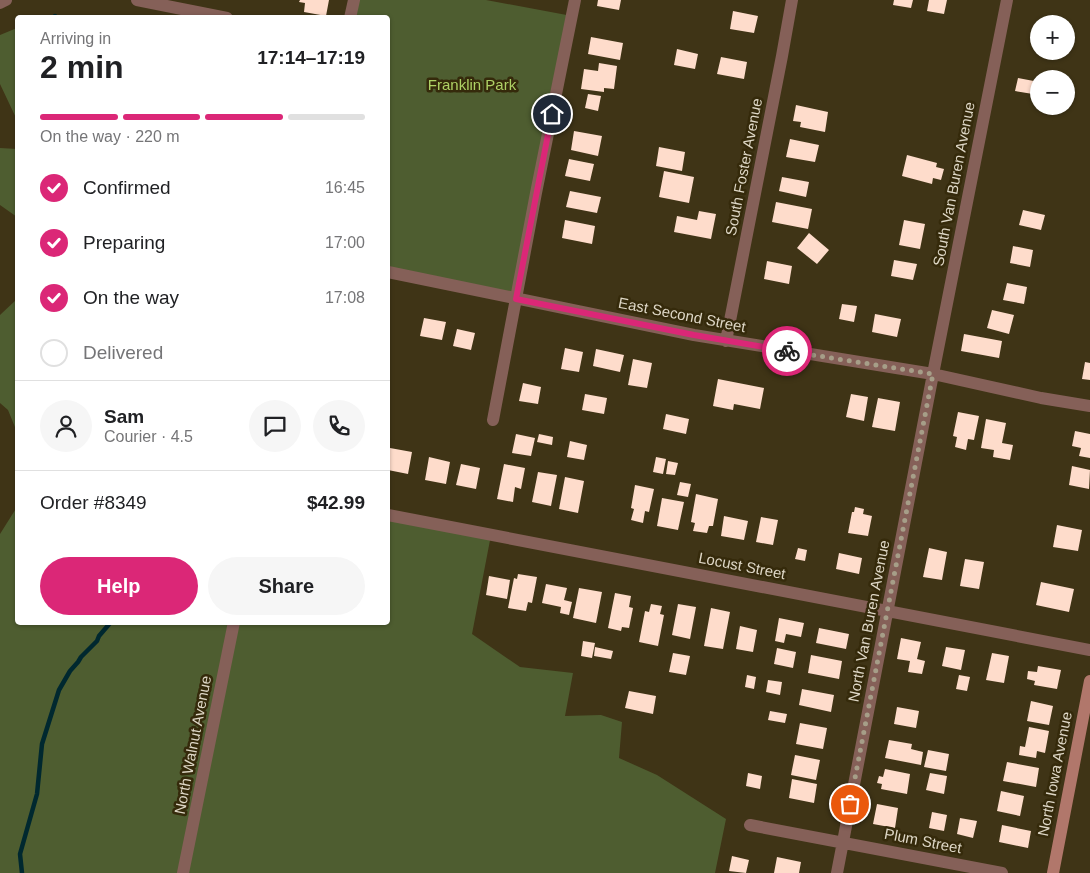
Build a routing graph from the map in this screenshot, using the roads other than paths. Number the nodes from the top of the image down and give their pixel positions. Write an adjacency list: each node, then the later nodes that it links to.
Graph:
1 (6, 0): 7 (street)
2 (142, 0): 8 (street)
3 (354, 0): 9 (street)
4 (575, 0): 11 (street)
5 (792, 0): 12 (street, South Foster Avenue)
6 (1007, 0): 13 (street, South Van Buren Avenue)
7 (0, 3)
8 (213, 15)
9 (351, 15)
10 (390, 272): 11 (street, East Second Street)
11 (516, 299): 12 (street, East Second Street); 15 (street)
12 (726, 341): 13 (street, East Second Street)
13 (933, 374): 14 (street, East Second Street); 17 (street, North Van Buren Avenue)
14 (1090, 406)
15 (493, 420)
16 (390, 515): 17 (street, Locust Street)
17 (887, 611): 19 (street, Locust Street); 22 (street, North Van Buren Avenue)
18 (233, 625): 23 (street, North Walnut Avenue)
19 (1090, 650)
20 (1090, 681): 26 (main road, North Iowa Avenue)
21 (750, 825): 22 (street, Plum Street)
22 (843, 842): 24 (street, North Van Buren Avenue); 25 (street, Plum Street)
23 (183, 873)
24 (837, 873)
25 (1002, 873)
26 (1053, 873)

